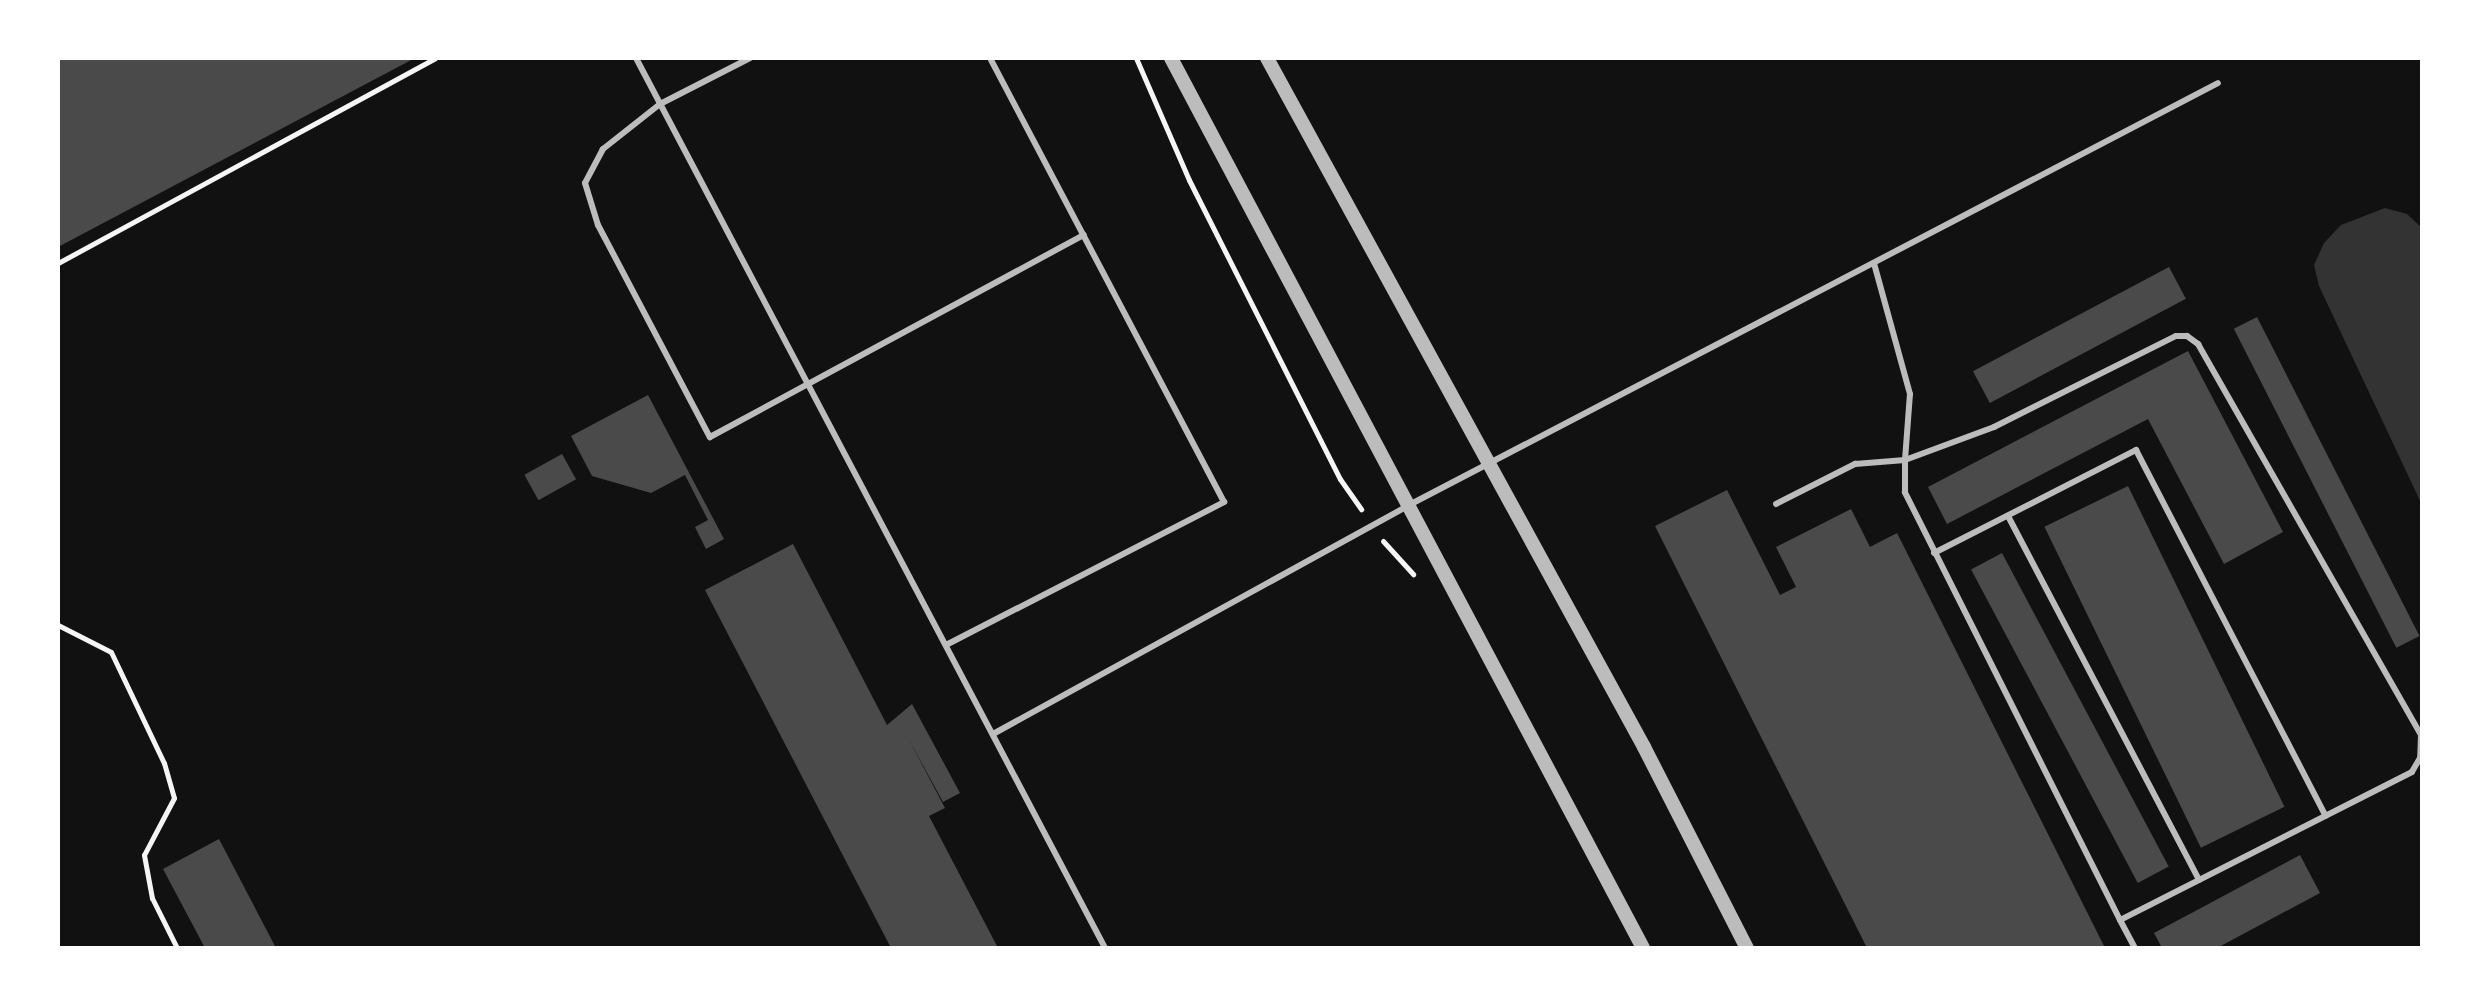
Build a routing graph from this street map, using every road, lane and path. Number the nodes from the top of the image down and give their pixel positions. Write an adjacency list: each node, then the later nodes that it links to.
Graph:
1 (435, 58): 10 (path)
2 (636, 58): 8 (lane)
3 (750, 58): 8 (lane)
4 (990, 58): 9 (lane)
5 (1171, 58): 15 (street)
6 (1267, 58): 14 (street)
7 (2218, 83): 11 (lane)
8 (660, 104): 12 (lane); 12 (lane)
9 (1084, 235): 12 (lane); 20 (lane)
10 (58, 263)
11 (1874, 263): 13 (lane); 14 (lane)
12 (807, 382): 20 (lane)
13 (1905, 460): 16 (lane); 18 (lane); 22 (lane)
14 (1486, 465): 15 (lane); 28 (street)
15 (1411, 504): 21 (lane); 27 (street)
16 (1776, 504)
17 (2008, 516): 18 (lane); 22 (lane); 23 (lane)
18 (1934, 553): 24 (lane)
19 (58, 625): 25 (path)
20 (946, 645): 21 (lane)
21 (993, 734): 26 (lane)
22 (2326, 816): 23 (lane)
23 (2199, 880): 24 (lane)
24 (2120, 920): 29 (lane)
25 (177, 948)
26 (1105, 948)
27 (1643, 948)
28 (1747, 948)
29 (2135, 948)

